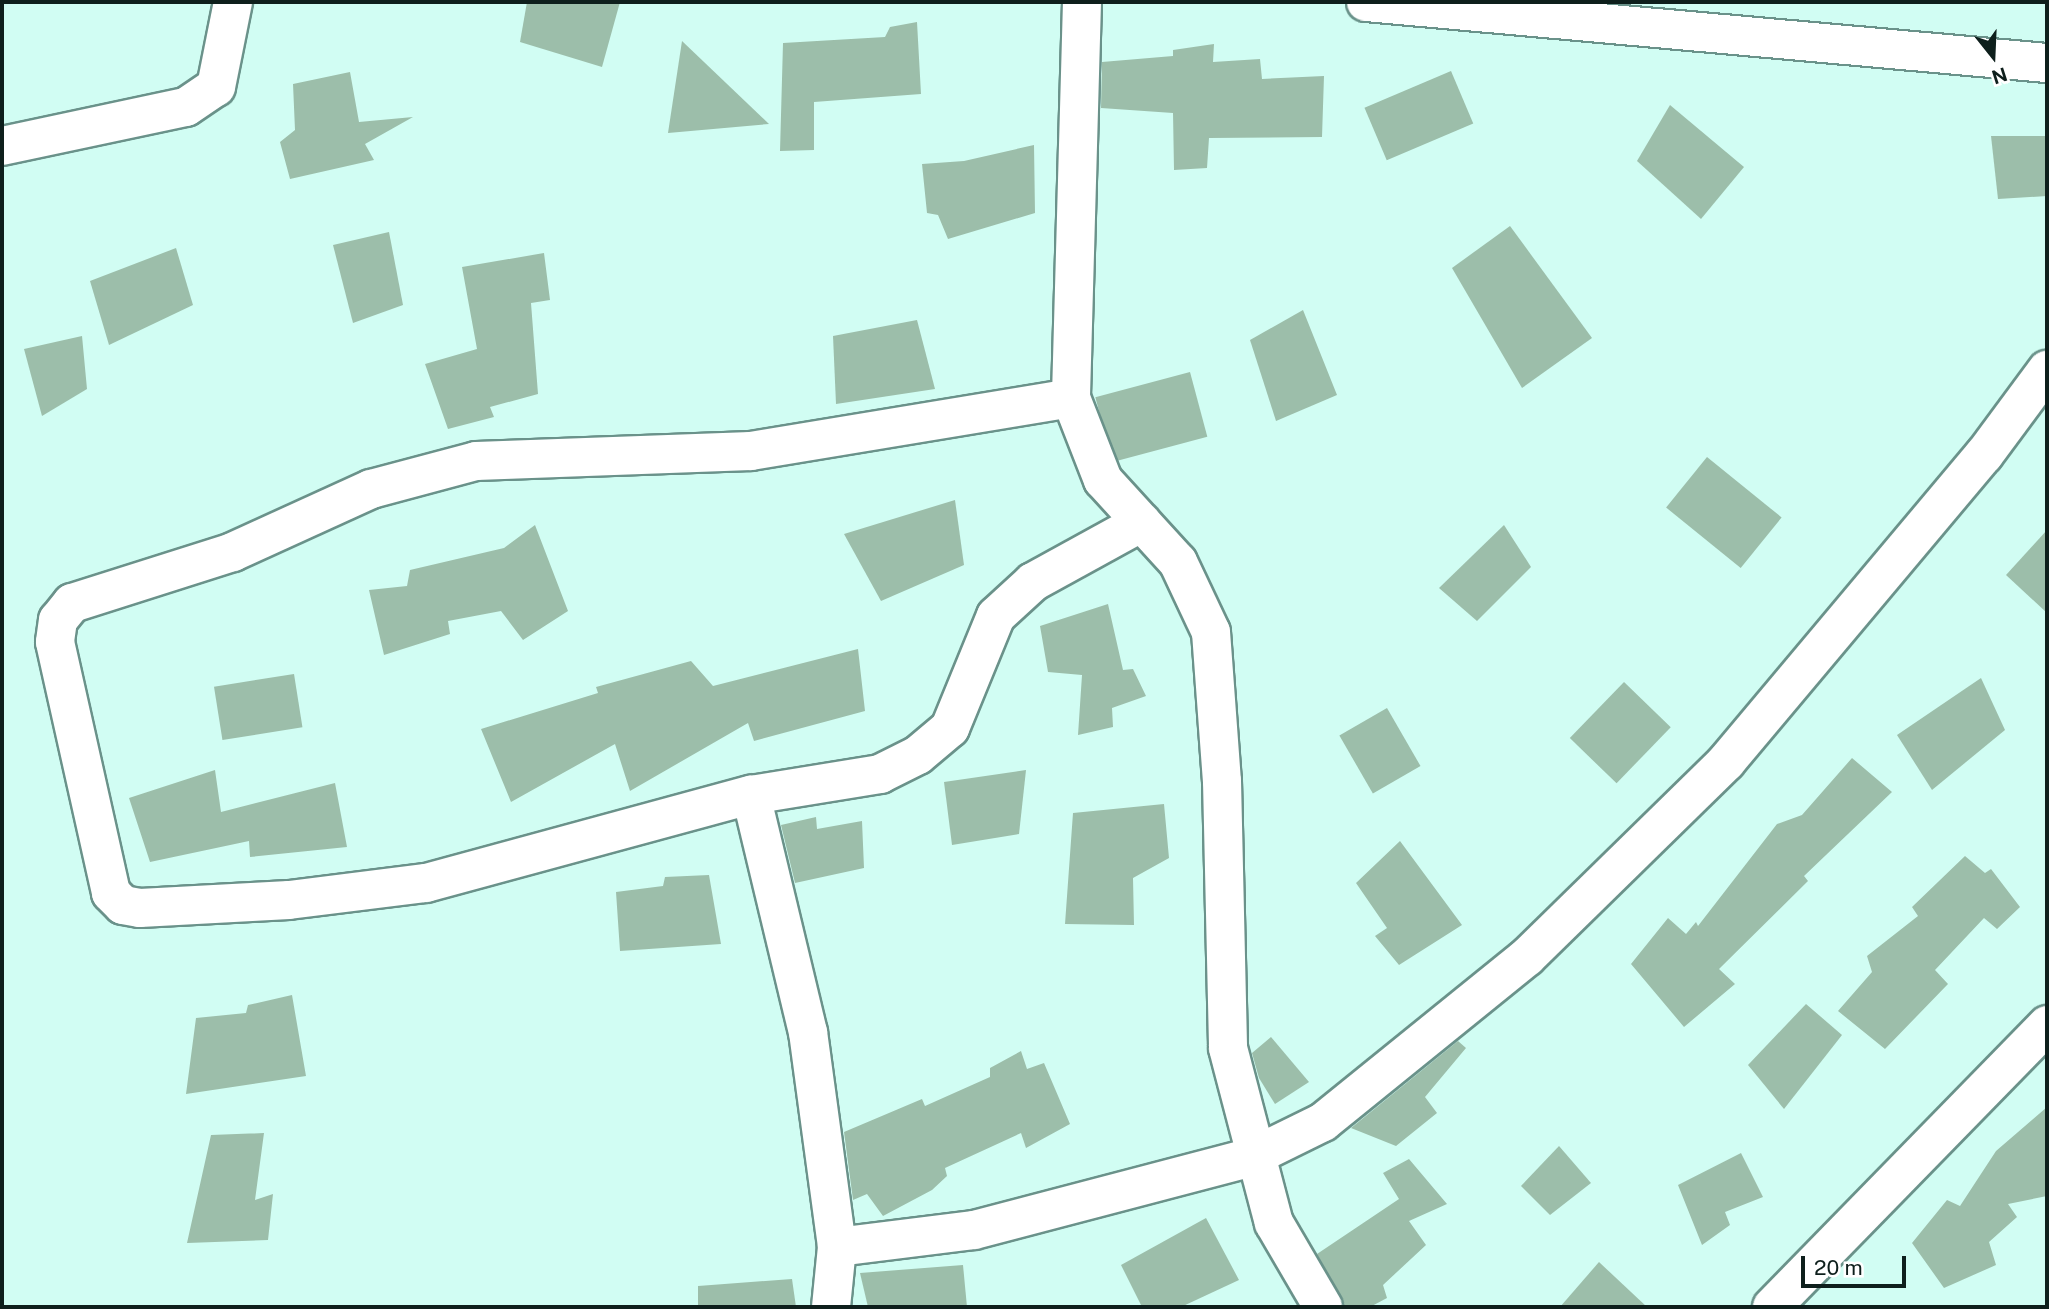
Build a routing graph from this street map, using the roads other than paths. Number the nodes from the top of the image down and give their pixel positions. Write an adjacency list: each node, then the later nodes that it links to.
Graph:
1 (233, 2): 5 (street)
2 (1082, 2): 7 (street)
3 (1366, 2): 4 (street)
4 (2047, 63)
5 (2, 146)
6 (2047, 370): 11 (street)
7 (1071, 398): 8 (street); 9 (street)
8 (1142, 522): 9 (street); 11 (street)
9 (751, 795): 12 (street)
10 (2047, 1025): 15 (street)
11 (1252, 1157): 12 (street); 14 (street)
12 (837, 1247): 13 (street)
13 (831, 1307)
14 (1323, 1307)
15 (1773, 1307)

